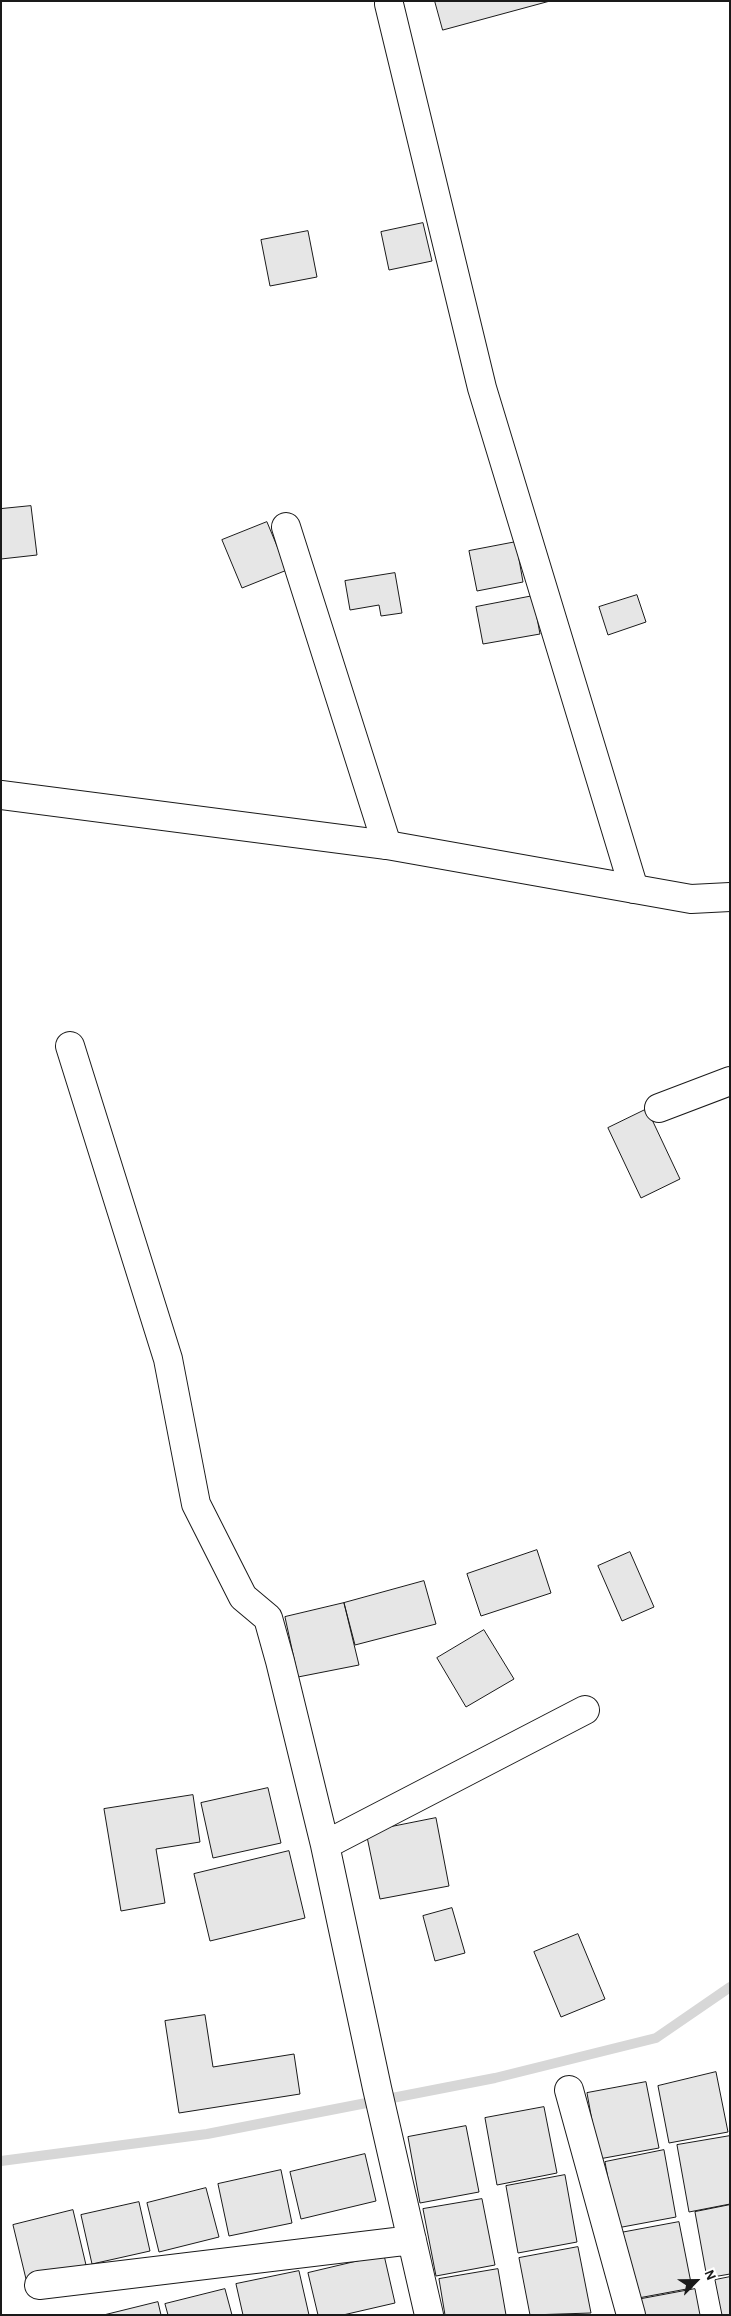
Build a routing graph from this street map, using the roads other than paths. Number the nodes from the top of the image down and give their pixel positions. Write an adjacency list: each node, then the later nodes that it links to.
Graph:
1 (389, 4): 5 (street)
2 (286, 527): 4 (street)
3 (1, 796): 4 (street)
4 (388, 845): 5 (street)
5 (634, 889): 6 (street)
6 (730, 897)
7 (70, 1046): 11 (street)
8 (730, 1081): 9 (street)
9 (659, 1108)
10 (584, 1710): 11 (street)
11 (325, 1844): 13 (street)
12 (569, 2090): 16 (street)
13 (412, 2240): 14 (street); 15 (street)
14 (39, 2285)
15 (429, 2315)
16 (631, 2315)

